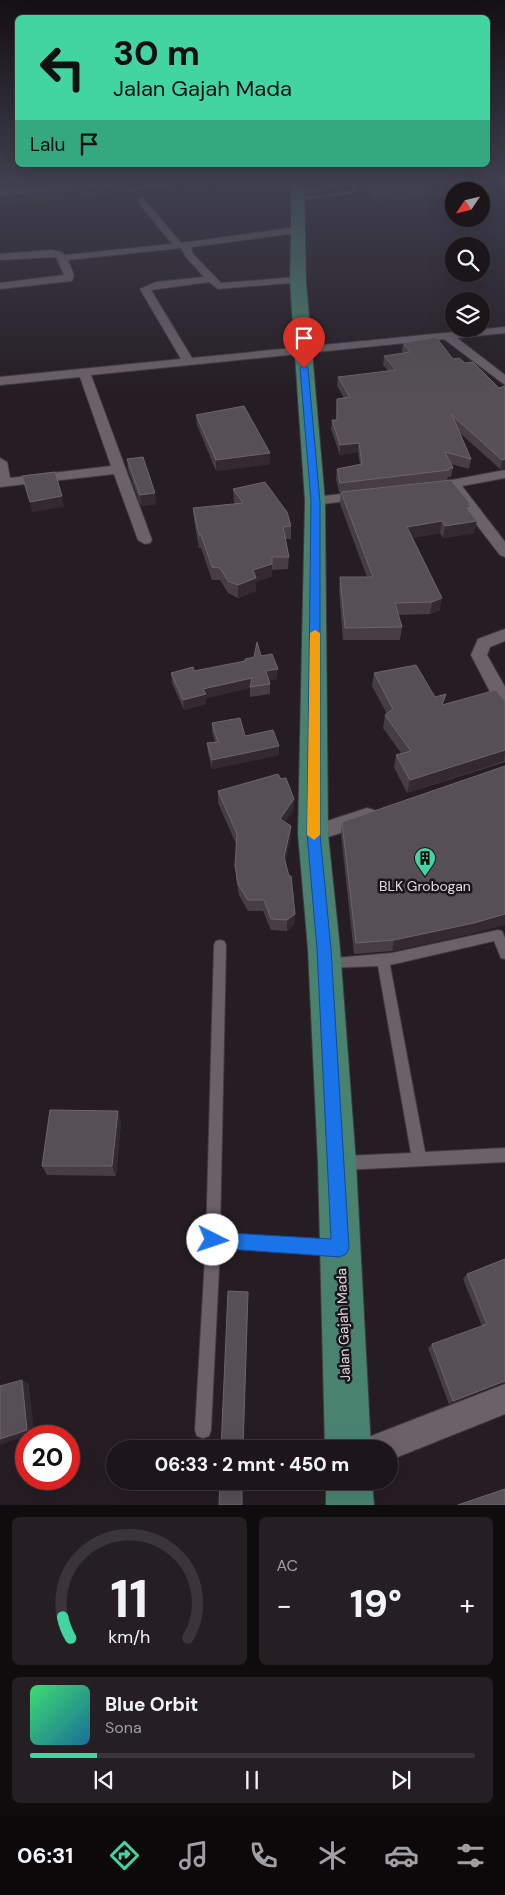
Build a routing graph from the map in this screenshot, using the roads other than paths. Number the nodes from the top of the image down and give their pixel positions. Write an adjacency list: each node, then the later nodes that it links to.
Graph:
1 (120, 252): 5 (street)
2 (188, 252): 6 (street)
3 (297, 252): 7 (main road, Jalan Gajah Mada)
4 (0, 257): 5 (street)
5 (62, 258): 8 (street)
6 (211, 279): 7 (street); 14 (street)
7 (298, 280): 13 (main road, Jalan Gajah Mada)
8 (0, 286)
9 (505, 330): 10 (street)
10 (490, 332)
11 (445, 336): 13 (street)
12 (448, 337): 17 (street)
13 (302, 349): 14 (street); 25 (main road, Jalan Gajah Mada)
14 (188, 361): 15 (street)
15 (84, 372): 16 (street); 19 (street)
16 (1, 378)
17 (505, 381)
18 (0, 462): 21 (street)
19 (119, 469): 21 (street); 26 (street)
20 (505, 474): 22 (street)
21 (2, 483)
22 (454, 485): 23 (street); 27 (street)
23 (419, 489)
24 (382, 494): 25 (street)
25 (315, 502): 31 (main road, Jalan Gajah Mada)
26 (145, 540)
27 (505, 552)
28 (505, 635): 29 (street)
29 (505, 704)
30 (386, 809): 31 (street)
31 (314, 834): 36 (main road, Jalan Gajah Mada)
32 (502, 935): 34 (lane); 35 (lane)
33 (220, 945): 40 (lane)
34 (505, 954)
35 (383, 960): 36 (lane); 38 (lane)
36 (324, 962): 39 (main road, Jalan Gajah Mada)
37 (505, 1155): 38 (lane)
38 (419, 1159): 39 (lane)
39 (337, 1163): 41 (main road, Jalan Gajah Mada)
40 (213, 1240): 41 (lane); 43 (lane)
41 (340, 1248): 44 (main road, Jalan Gajah Mada)
42 (505, 1399): 45 (street)
43 (203, 1430)
44 (348, 1440)
45 (398, 1441)
46 (349, 1490): 47 (main road)
47 (350, 1505)

